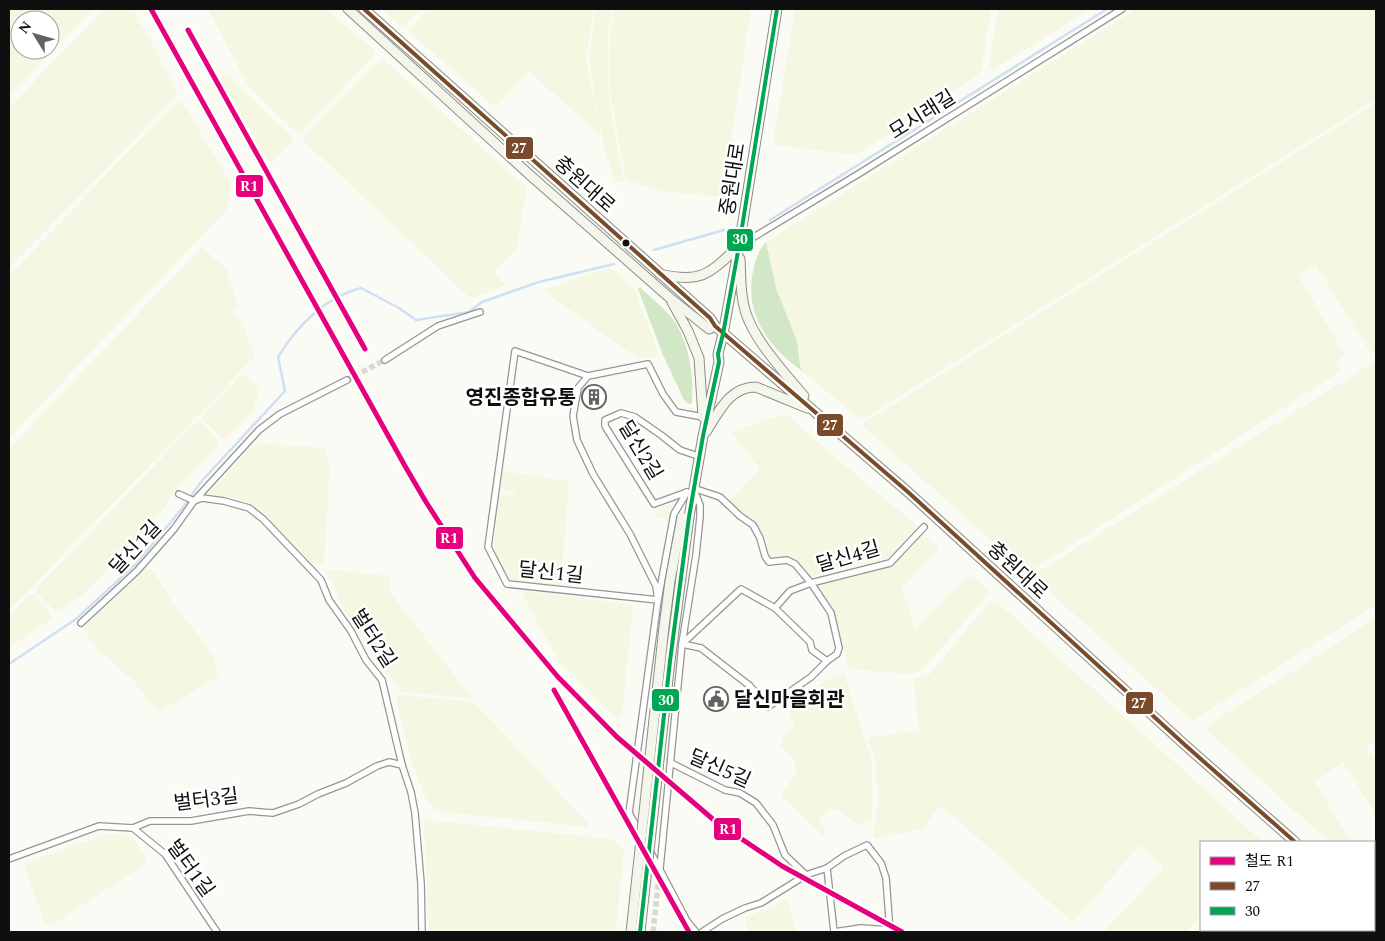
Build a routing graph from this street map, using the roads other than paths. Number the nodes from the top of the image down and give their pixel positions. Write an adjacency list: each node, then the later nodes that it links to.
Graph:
1 (348, 9): 7 (street, 충원대로)
2 (364, 9): 6 (street, 충원대로)
3 (777, 9): 5 (street, 중원대로)
4 (1122, 9): 5 (street, 모시래길)
5 (739, 246): 6 (street); 10 (street, 중원대로); 15 (street)
6 (660, 274): 9 (street, 충원대로)
7 (670, 298): 9 (street, 충원대로); 16 (street)
8 (480, 312): 12 (street)
9 (715, 326): 10 (street, 충원대로)
10 (723, 334): 11 (street, 중원대로); 15 (street, 충원대로)
11 (718, 354): 16 (street, 중원대로); 17 (street, 중원대로)
12 (384, 360)
13 (588, 376): 16 (street, 달신1길); 25 (street); 25 (street, 달신1길)
14 (347, 380): 21 (street, 달신1길)
15 (818, 413): 17 (street); 33 (street, 충원대로)
16 (703, 417): 18 (street, 중원대로)
17 (703, 436): 19 (street, 중원대로)
18 (695, 455): 19 (street, 중원대로); 19 (street, 달신2길)
19 (690, 490): 22 (street, 중원대로); 24 (street); 25 (street); 28 (street)
20 (179, 494): 21 (street)
21 (194, 500): 27 (street, 달신1길); 31 (street, 벌터2길)
22 (686, 517): 41 (street, bridge); 42 (street, bridge)
23 (924, 526): 24 (street, 달신4길)
24 (811, 583): 26 (street, 달신4길); 29 (street)
25 (658, 600): 35 (street)
26 (775, 608): 28 (street); 29 (street)
27 (81, 623)
28 (682, 644): 29 (street); 30 (street)
29 (827, 661)
30 (671, 763): 35 (street); 37 (street, 달신5길)
31 (402, 765): 32 (street, 벌터3길); 40 (street, 벌터2길)
32 (133, 828): 34 (street, 벌터3길); 39 (street, 벌터1길)
33 (1294, 841)
34 (9, 858)
35 (660, 868): 43 (street)
36 (827, 868): 37 (street); 38 (street); 45 (street)
37 (806, 875): 44 (street)
38 (890, 931): 45 (street)
39 (217, 932)
40 (422, 932)
41 (631, 932)
42 (640, 932)
43 (696, 932)
44 (702, 932)
45 (834, 932)

